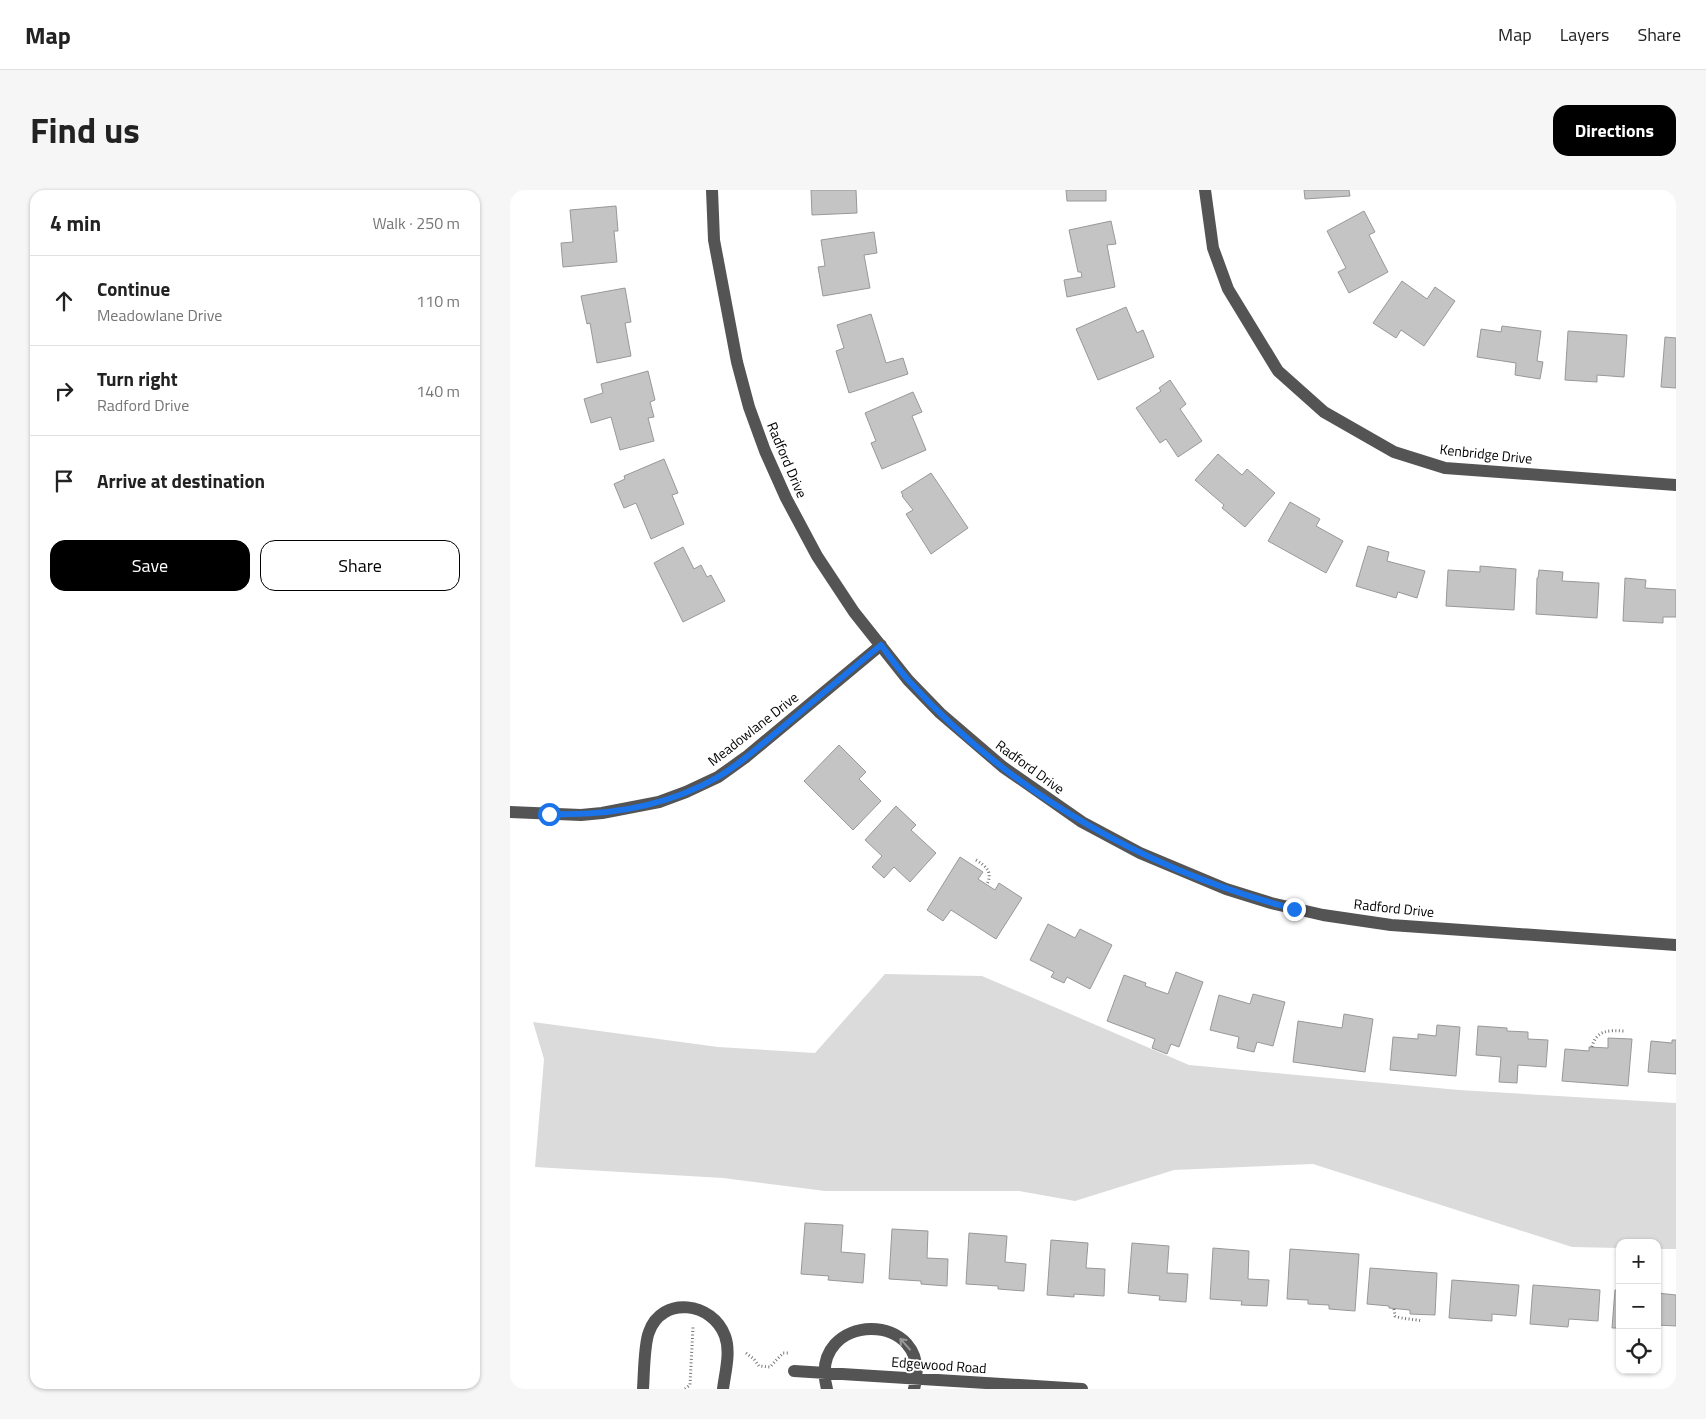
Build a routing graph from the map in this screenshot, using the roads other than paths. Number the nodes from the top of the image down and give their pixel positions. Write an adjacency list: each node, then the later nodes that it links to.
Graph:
1 (712, 190): 4 (street, Radford Drive)
2 (1205, 190): 3 (street, Kenbridge Drive)
3 (1676, 485)
4 (881, 645): 5 (street, Meadowlane Drive); 6 (street, Radford Drive)
5 (510, 812)
6 (1676, 945)
7 (794, 1371): 8 (street, Edgewood Road)
8 (825, 1373): 9 (street, Edgewood Road); 9 (street, one-way to 8); 12 (street)
9 (916, 1384): 13 (street, Edgewood Road)
10 (643, 1389): 11 (street)
11 (723, 1389)
12 (827, 1389)
13 (1082, 1389)

